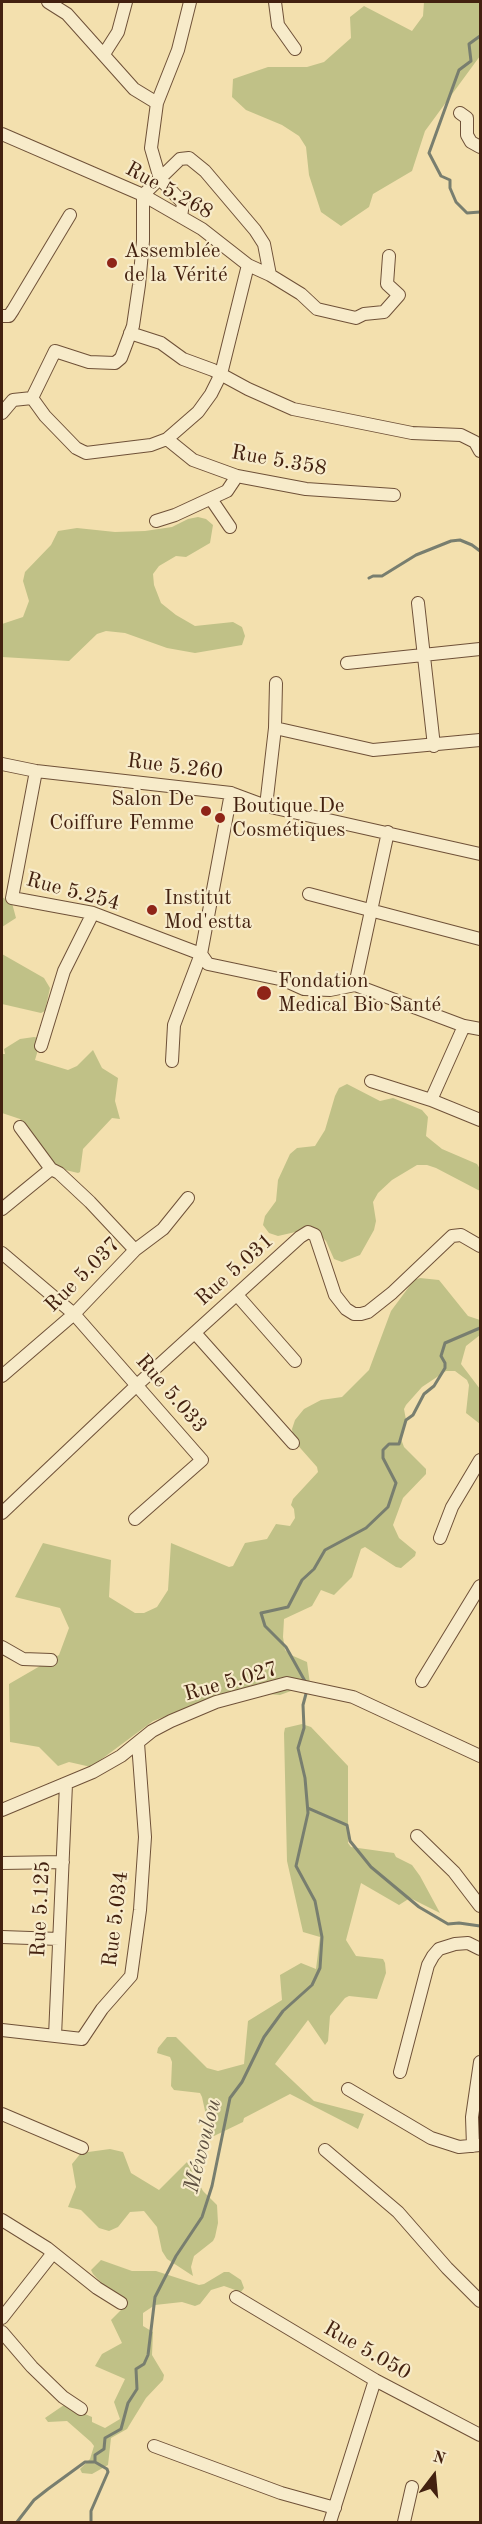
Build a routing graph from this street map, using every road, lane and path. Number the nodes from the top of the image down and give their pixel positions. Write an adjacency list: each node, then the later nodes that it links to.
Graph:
1 (48, 2): 6 (street)
2 (126, 2): 6 (street)
3 (190, 2): 7 (street)
4 (275, 2): 5 (street)
5 (295, 49)
6 (104, 54): 7 (street)
7 (157, 103): 11 (street)
8 (460, 113): 10 (street)
9 (2, 134): 12 (street, Rue 5.268)
10 (480, 147)
11 (160, 179): 12 (street); 14 (street); 17 (street)
12 (143, 195): 14 (street, Rue 5.268); 19 (street)
13 (70, 215): 18 (street)
14 (181, 217): 16 (street, Rue 5.268)
15 (389, 256): 17 (street, Rue 5.268)
16 (248, 265): 17 (street, Rue 5.268); 20 (street)
17 (270, 275)
18 (2, 316)
19 (130, 333): 20 (street); 21 (street)
20 (221, 374): 23 (street); 24 (street)
21 (32, 398): 22 (street); 23 (street)
22 (2, 413)
23 (167, 439): 25 (street, Rue 5.358)
24 (480, 451)
25 (237, 476): 26 (street, Rue 5.358); 27 (street)
26 (394, 495)
27 (211, 499): 28 (street); 29 (street)
28 (156, 521)
29 (230, 527)
30 (418, 603): 32 (street)
31 (480, 649): 32 (street)
32 (424, 655): 33 (street); 37 (street)
33 (347, 663)
34 (276, 683): 35 (street)
35 (275, 728): 37 (street); 41 (street)
36 (480, 740): 37 (street)
37 (434, 746)
38 (2, 764): 39 (street, Rue 5.260)
39 (36, 771): 40 (street, Rue 5.260); 46 (street, Rue 5.254)
40 (231, 793): 41 (street, Rue 5.260); 48 (street)
41 (266, 806): 42 (street, Rue 5.260)
42 (388, 832): 43 (street, Rue 5.260); 45 (street)
43 (480, 854)
44 (309, 894): 45 (street)
45 (371, 910): 47 (street); 49 (street)
46 (93, 914): 48 (street, Rue 5.254); 52 (street)
47 (480, 939)
48 (201, 954): 49 (street, Rue 5.254); 53 (street)
49 (355, 985): 50 (street, Rue 5.254)
50 (464, 1026): 51 (street, Rue 5.254); 55 (street)
51 (480, 1029)
52 (41, 1046)
53 (172, 1061)
54 (371, 1081): 55 (street)
55 (431, 1100): 56 (street)
56 (480, 1120)
57 (20, 1127): 58 (street)
58 (51, 1169): 60 (street); 62 (street)
59 (188, 1198): 62 (street, Rue 5.037)
60 (2, 1209)
61 (480, 1246): 64 (street, Rue 5.031)
62 (135, 1250): 65 (street, Rue 5.037)
63 (2, 1253): 65 (street, Rue 5.033)
64 (237, 1295): 66 (street, Rue 5.031); 67 (street)
65 (74, 1314): 68 (street, Rue 5.037); 69 (street, Rue 5.033)
66 (195, 1333): 69 (street, Rue 5.031); 70 (street)
67 (295, 1362)
68 (2, 1376)
69 (137, 1385): 72 (street, Rue 5.031); 73 (street, Rue 5.033)
70 (293, 1443)
71 (480, 1460): 74 (street)
72 (2, 1513)
73 (135, 1519)
74 (440, 1538)
75 (480, 1586): 78 (street)
76 (2, 1647): 77 (street)
77 (51, 1660)
78 (422, 1681)
79 (138, 1743): 80 (street, Rue 5.027); 81 (street, Rue 5.027); 91 (street, Rue 5.034)
80 (480, 1756)
81 (66, 1784): 82 (street, Rue 5.027); 84 (street, Rue 5.125)
82 (2, 1810)
83 (417, 1836): 86 (street)
84 (63, 1862): 85 (street); 88 (street, Rue 5.125)
85 (2, 1863)
86 (480, 1906)
87 (2, 1936): 88 (street)
88 (59, 1940): 91 (street, Rue 5.125)
89 (480, 1949): 93 (street)
90 (2, 2030): 91 (street, Rue 5.034)
91 (55, 2036)
92 (480, 2062): 96 (street)
93 (400, 2072)
94 (348, 2090): 96 (street)
95 (2, 2114): 97 (street)
96 (477, 2145)
97 (82, 2148)
98 (325, 2150): 102 (street)
99 (2, 2220): 100 (street)
100 (53, 2253): 103 (street); 104 (street)
101 (236, 2297): 106 (street, Rue 5.050)
102 (480, 2301)
103 (121, 2303)
104 (2, 2318)
105 (2, 2332): 107 (street)
106 (375, 2379): 108 (street, Rue 5.050); 111 (street)
107 (81, 2409)
108 (480, 2435)
109 (154, 2446): 111 (street)
110 (412, 2487): 112 (street)
111 (335, 2508): 113 (street)
112 (406, 2518)
113 (330, 2523)

